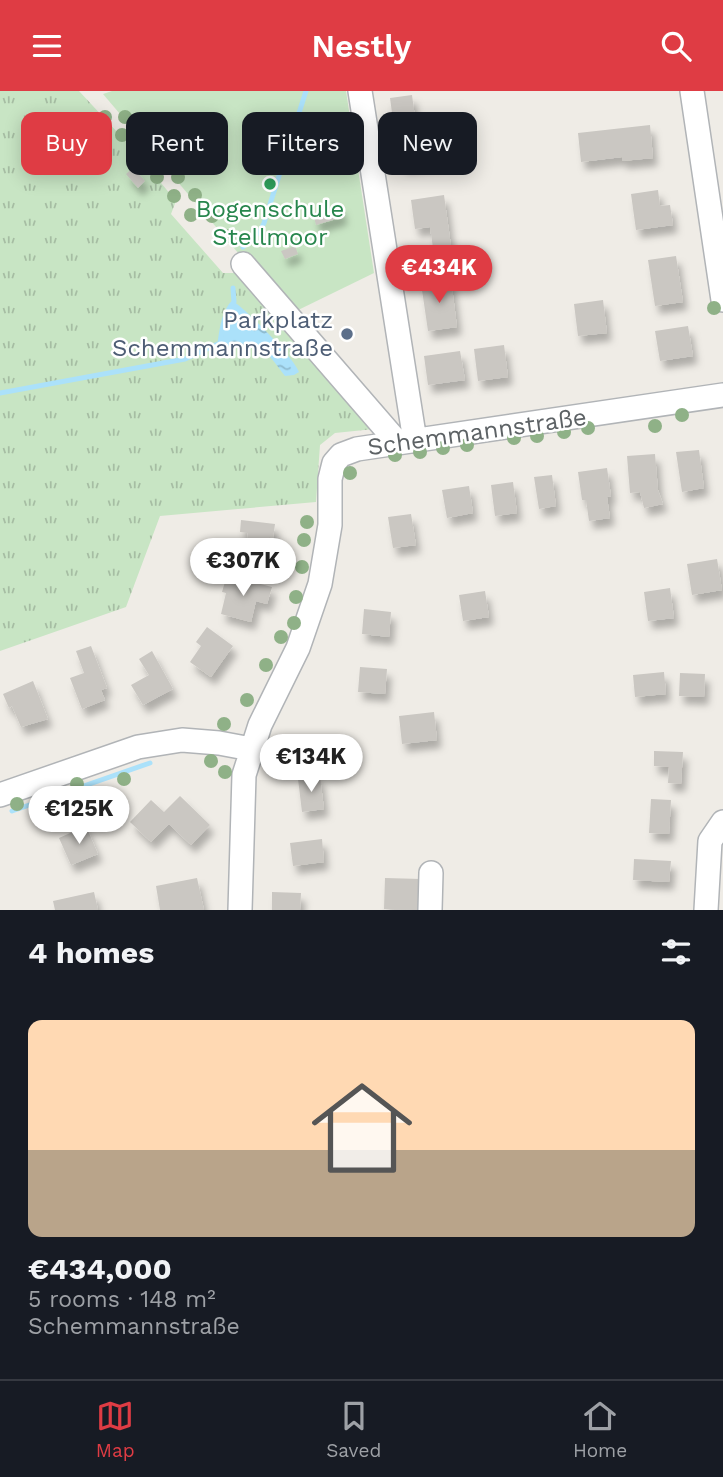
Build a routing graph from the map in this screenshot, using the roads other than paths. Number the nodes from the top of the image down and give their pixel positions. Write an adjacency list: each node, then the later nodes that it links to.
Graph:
1 (360, 91): 6 (street)
2 (692, 91): 4 (street)
3 (243, 264): 6 (street)
4 (723, 300)
5 (723, 395): 6 (street, Schemmannstraße)
6 (406, 442): 7 (street, Schemmannstraße)
7 (251, 749): 8 (street); 11 (street)
8 (0, 795)
9 (723, 822): 13 (street)
10 (431, 873): 12 (street)
11 (240, 910)
12 (430, 910)
13 (706, 910)

